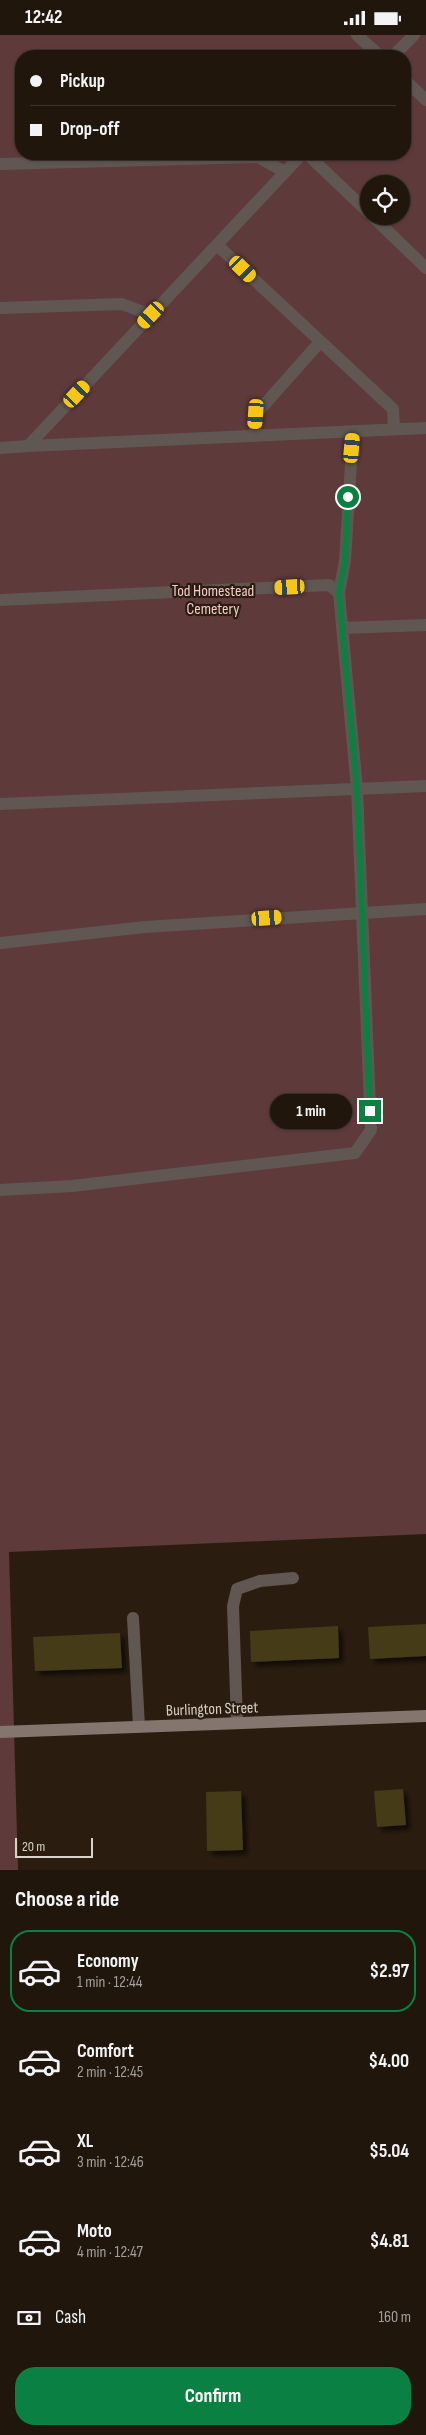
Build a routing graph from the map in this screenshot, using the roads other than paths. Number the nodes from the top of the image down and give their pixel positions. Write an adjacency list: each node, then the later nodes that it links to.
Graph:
1 (357, 35): 3 (lane)
2 (414, 35): 4 (lane)
3 (373, 50)
4 (400, 50)
5 (411, 86): 6 (lane)
6 (426, 100)
7 (147, 160): 11 (lane)
8 (264, 160): 12 (lane)
9 (297, 160): 12 (lane)
10 (313, 160): 13 (lane)
11 (0, 164)
12 (286, 172): 15 (lane)
13 (360, 204)
14 (381, 225): 16 (lane)
15 (217, 245): 18 (lane); 19 (lane)
16 (426, 268)
17 (0, 308): 18 (lane)
18 (151, 315): 24 (lane)
19 (320, 342): 21 (lane); 23 (lane)
20 (426, 428): 21 (lane)
21 (394, 429): 22 (lane)
22 (353, 431): 23 (lane); 26 (lane)
23 (255, 436): 24 (lane)
24 (28, 447): 25 (lane)
25 (0, 448)
26 (339, 593): 27 (lane); 29 (lane)
27 (0, 600)
28 (426, 625): 29 (lane)
29 (342, 628): 31 (lane)
30 (426, 786): 31 (lane)
31 (357, 789): 32 (lane); 34 (lane)
32 (0, 804)
33 (426, 909): 34 (lane)
34 (362, 912): 35 (lane); 36 (lane)
35 (0, 943)
36 (0, 1190)
37 (293, 1578): 40 (lane)
38 (133, 1618): 41 (lane)
39 (426, 1716): 40 (street, Burlington Street)
40 (237, 1723): 41 (street, Burlington Street)
41 (139, 1726): 42 (street, Burlington Street)
42 (0, 1732)

